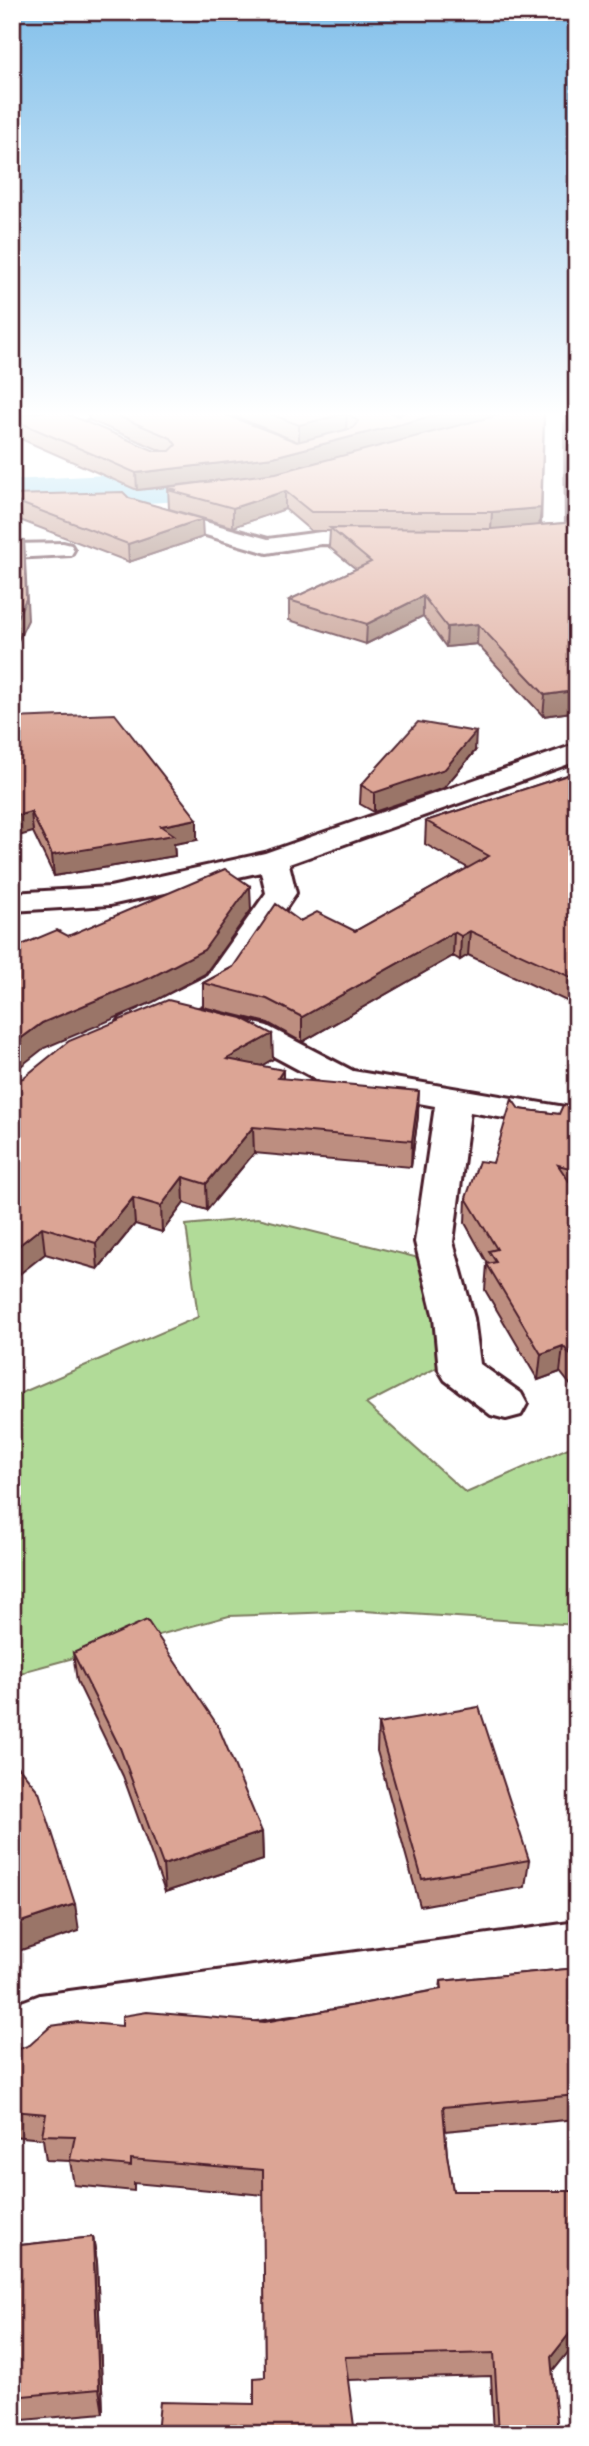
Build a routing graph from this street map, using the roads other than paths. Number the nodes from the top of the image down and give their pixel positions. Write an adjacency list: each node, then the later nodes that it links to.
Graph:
1 (193, 525): 3 (street)
2 (553, 525): 4 (street)
3 (400, 539)
4 (491, 539)
5 (62, 550): 6 (street)
6 (12, 551)
7 (577, 752): 8 (street)
8 (273, 860): 9 (street); 10 (street)
9 (12, 902)
10 (166, 1011): 11 (street); 12 (street)
11 (106, 1037)
12 (454, 1098): 13 (street); 14 (street)
13 (577, 1120)
14 (506, 1404)
15 (577, 1948): 16 (street)
16 (12, 2048)

